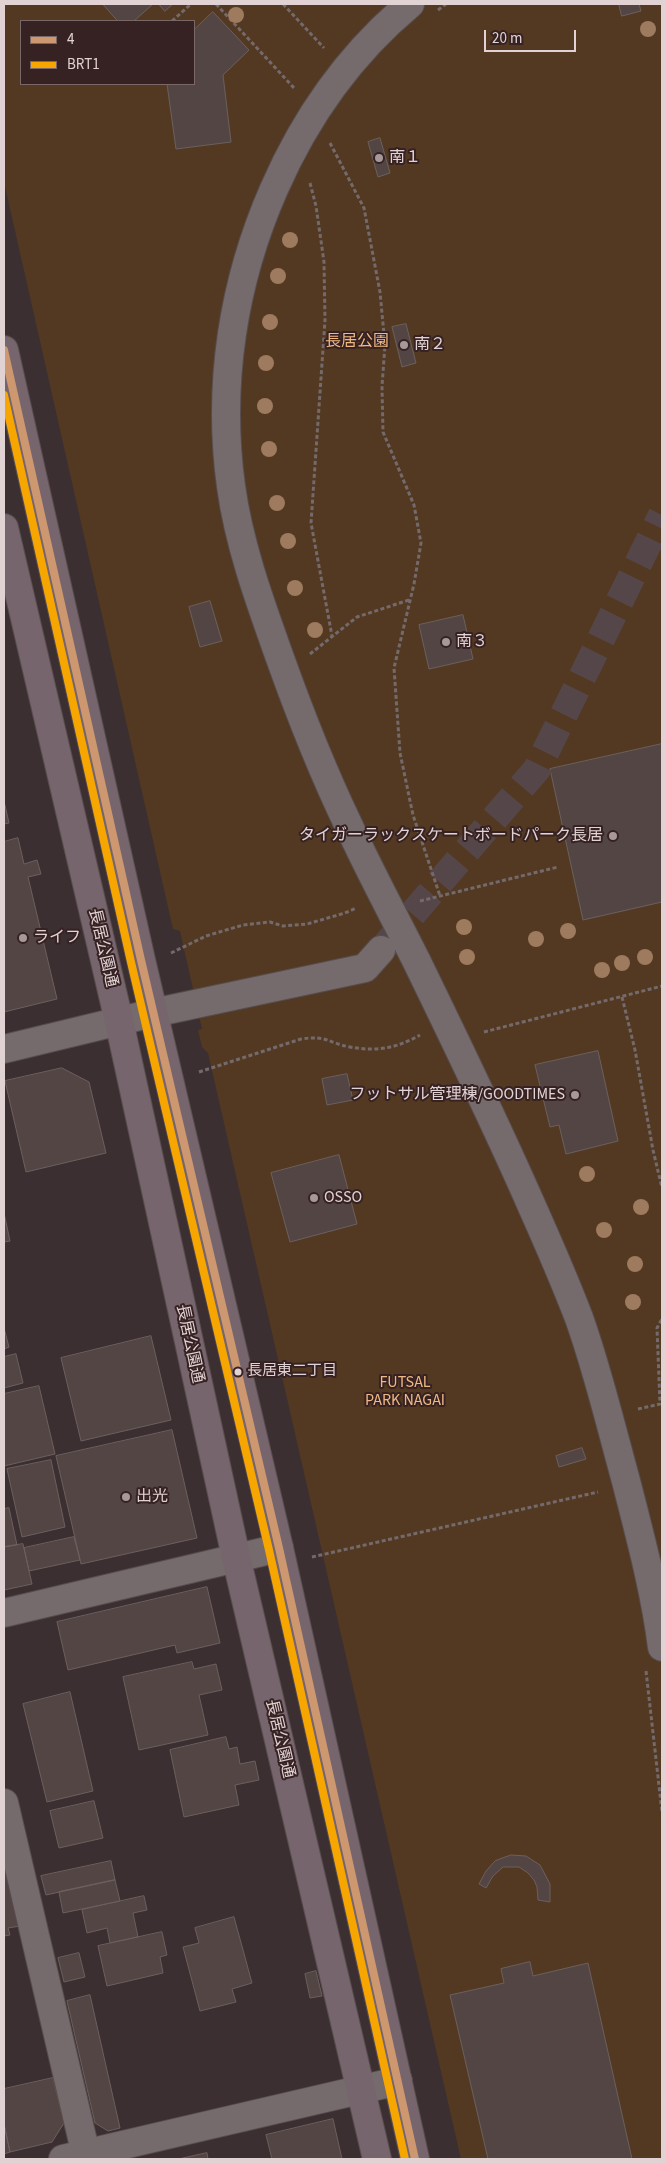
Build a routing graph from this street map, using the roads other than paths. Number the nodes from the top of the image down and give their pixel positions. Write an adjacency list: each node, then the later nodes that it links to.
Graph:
1 (421, 10): 11 (street)
2 (4, 350): 5 (highway)
3 (4, 528): 6 (highway, 長居公園通)
4 (381, 950): 5 (street)
5 (153, 1013): 6 (street); 8 (highway)
6 (119, 1021): 7 (street); 9 (highway, 長居公園通)
7 (4, 1049)
8 (279, 1548): 9 (street); 13 (highway)
9 (236, 1557): 10 (street); 14 (highway, 長居公園通)
10 (4, 1613)
11 (662, 1647)
12 (4, 1803): 15 (street)
13 (398, 2082): 14 (street); 17 (highway)
14 (362, 2091): 15 (street); 16 (highway, 長居公園通)
15 (79, 2158)
16 (377, 2159)
17 (415, 2159)

